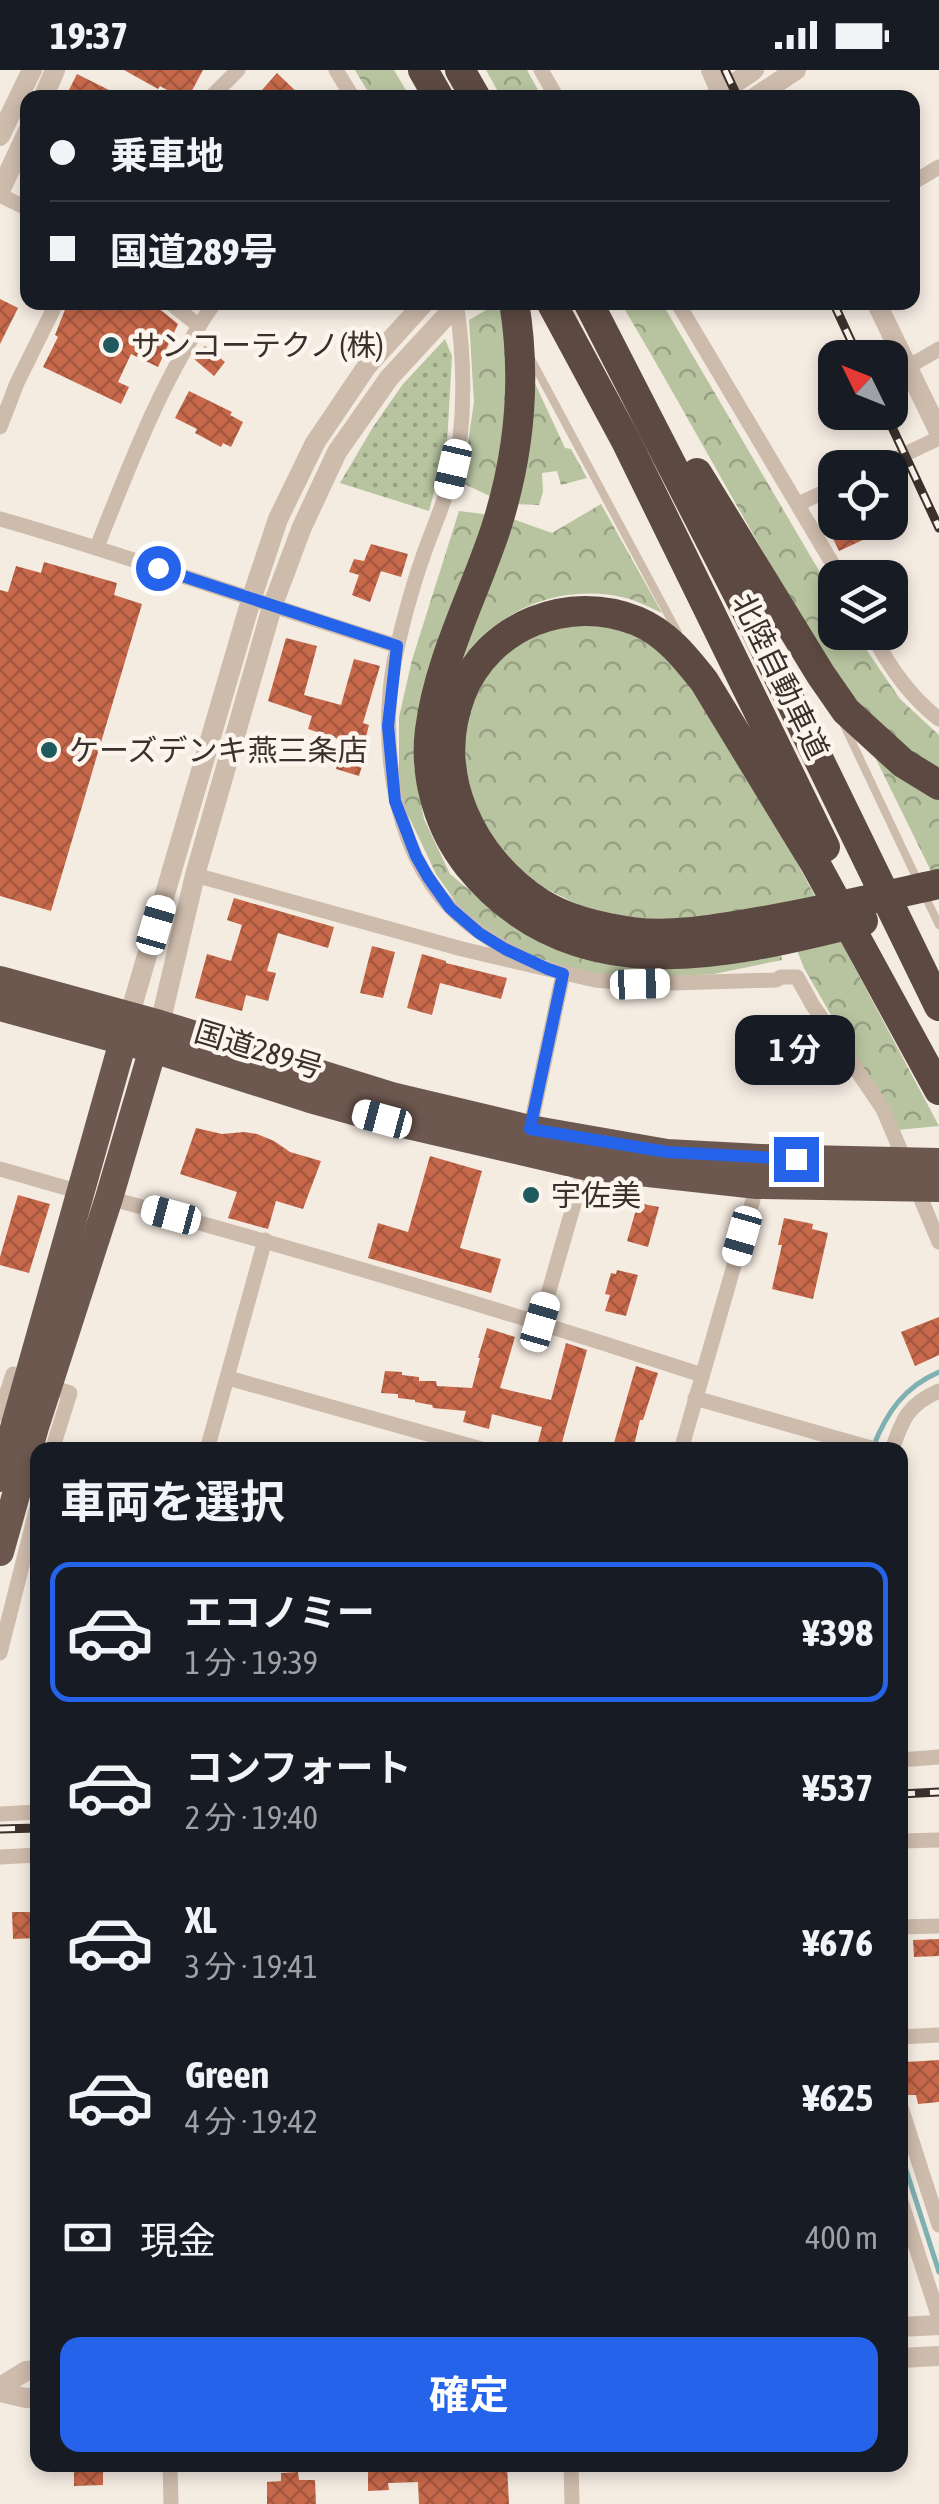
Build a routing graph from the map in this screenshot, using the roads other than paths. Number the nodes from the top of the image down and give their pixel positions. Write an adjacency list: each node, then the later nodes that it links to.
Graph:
1 (238, 70): 3 (street)
2 (754, 70): 4 (street)
3 (218, 90)
4 (724, 90)
5 (20, 95): 6 (street)
6 (0, 136)
7 (20, 149): 8 (street)
8 (0, 193)
9 (52, 310): 26 (street)
10 (179, 310): 21 (street)
11 (210, 310): 21 (street)
12 (417, 310): 34 (street)
13 (451, 310): 35 (street)
14 (458, 310): 36 (street)
15 (515, 310): 22 (highway)
16 (555, 310): 42 (highway, 北陸自動車道)
17 (592, 310): 49 (highway, 北陸自動車道)
18 (602, 310): 38 (highway)
19 (682, 310): 30 (street)
20 (880, 310): 23 (street)
21 (199, 326): 32 (street)
22 (520, 340): 39 (lane); 45 (highway)
23 (894, 340)
24 (939, 349): 25 (street)
25 (908, 368): 27 (street)
26 (0, 427)
27 (939, 435): 28 (street)
28 (908, 451)
29 (818, 495): 30 (street)
30 (798, 504): 33 (street)
31 (0, 520): 32 (street)
32 (96, 547): 34 (street)
33 (831, 560)
34 (251, 600): 35 (street); 51 (street)
35 (272, 607): 36 (street); 43 (street)
36 (397, 646): 47 (street)
37 (881, 650): 40 (street)
38 (821, 675): 41 (highway); 46 (lane)
39 (704, 681): 42 (highway); 44 (highway)
40 (939, 720)
41 (939, 785)
42 (824, 862): 53 (highway)
43 (196, 875): 47 (street); 52 (street)
44 (939, 884)
45 (939, 903)
46 (939, 925)
47 (556, 972): 54 (street); 59 (street)
48 (0, 980): 51 (highway, 国道289号)
49 (939, 1006)
50 (0, 1008): 51 (highway, 国道289号)
51 (126, 1030): 52 (highway, 国道289号); 60 (highway, 国道289号)
52 (156, 1037): 54 (highway, 国道289号); 56 (highway, 国道289号); 61 (highway, 国道289号)
53 (939, 1087)
54 (530, 1129): 58 (highway, 国道289号)
55 (939, 1162): 59 (highway, 国道289号)
56 (585, 1166): 58 (highway, 国道289号); 64 (street)
57 (0, 1169): 60 (street)
58 (758, 1172): 59 (highway, 国道289号); 65 (street)
59 (920, 1179): 63 (street)
60 (80, 1192): 67 (highway, 国道289号)
61 (109, 1198): 62 (street); 67 (highway, 国道289号)
62 (265, 1240): 64 (street); 66 (street)
63 (939, 1242)
64 (540, 1322): 65 (street)
65 (702, 1375): 69 (street)
66 (228, 1378): 72 (street); 73 (street)
67 (38, 1382): 70 (street); 71 (street); 77 (highway, 国道289号); 79 (highway, 国道289号)
68 (939, 1391): 76 (street)
69 (695, 1398): 74 (street); 75 (street)
70 (0, 1414)
71 (55, 1442)
72 (209, 1442)
73 (456, 1442)
74 (683, 1442)
75 (844, 1442)
76 (895, 1442)
77 (0, 1478)
78 (30, 1535): 80 (street)
79 (0, 1552)
80 (0, 1653)
81 (939, 1757): 82 (street)
82 (908, 1759)
83 (30, 1812): 84 (street)
84 (0, 1814)
85 (939, 1840): 86 (street)
86 (908, 1841)
87 (30, 1855): 88 (street)
88 (0, 1857)
89 (939, 1926): 90 (street)
90 (908, 1927)
91 (939, 2036): 92 (street)
92 (908, 2038)
93 (908, 2129): 95 (street)
94 (939, 2164): 95 (street)
95 (920, 2166): 97 (street)
96 (908, 2223): 98 (street)
97 (939, 2225)
98 (939, 2322): 99 (street)
99 (908, 2326)
100 (939, 2356): 101 (street)
101 (908, 2358)
102 (30, 2370): 103 (street)
103 (0, 2390): 104 (street)
104 (30, 2398)
105 (170, 2472): 107 (street)
106 (571, 2472): 108 (street)
107 (171, 2504)
108 (572, 2504)

